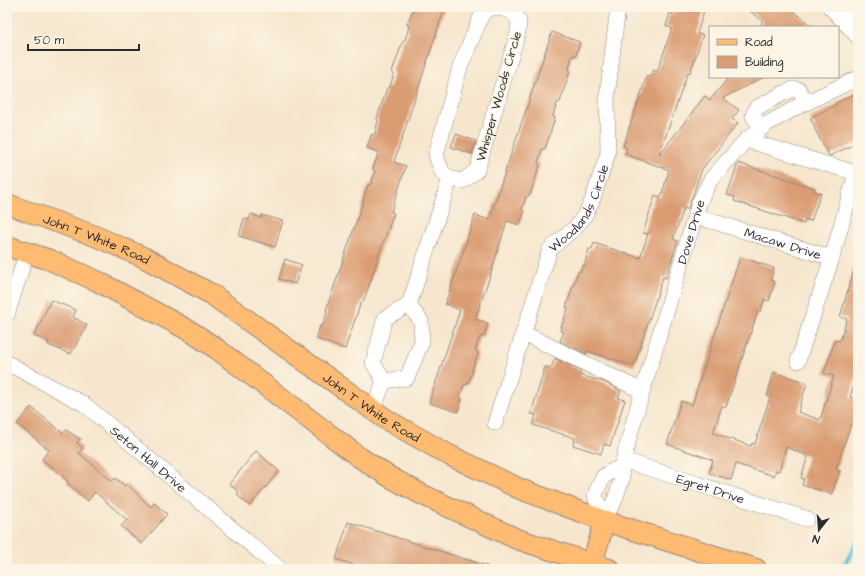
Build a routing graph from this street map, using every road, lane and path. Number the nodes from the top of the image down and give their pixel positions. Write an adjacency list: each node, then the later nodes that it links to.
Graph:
1 (618, 7): 17 (street, Woodlands Circle)
2 (830, 7): 4 (street)
3 (857, 7): 4 (street)
4 (845, 23): 5 (street)
5 (858, 37)
6 (858, 78): 7 (street, Dove Drive)
7 (746, 140): 8 (street, Macaw Drive); 11 (street, Dove Drive)
8 (857, 172): 14 (street, Macaw Drive)
9 (450, 179): 9 (street, Whisper Woods Circle); 15 (street)
10 (7, 204): 22 (main road, John T White Road)
11 (695, 216): 14 (street, Macaw Drive); 21 (street, Dove Drive)
12 (7, 246): 13 (main road)
13 (27, 252): 16 (street); 27 (main road)
14 (832, 258): 18 (street)
15 (409, 306): 20 (street); 20 (street)
16 (7, 315)
17 (523, 333): 21 (street); 23 (street, Woodlands Circle)
18 (798, 361)
19 (7, 363): 28 (street, Seton Hall Drive)
20 (384, 381): 22 (street)
21 (642, 391): 24 (street, Dove Drive)
22 (373, 410): 25 (main road, John T White Road)
23 (495, 423)
24 (622, 464): 25 (street); 25 (street); 26 (street, Egret Drive)
25 (606, 517): 27 (main road); 29 (main road, John T White Road)
26 (807, 519)
27 (597, 567)
28 (280, 569)
29 (756, 569)

